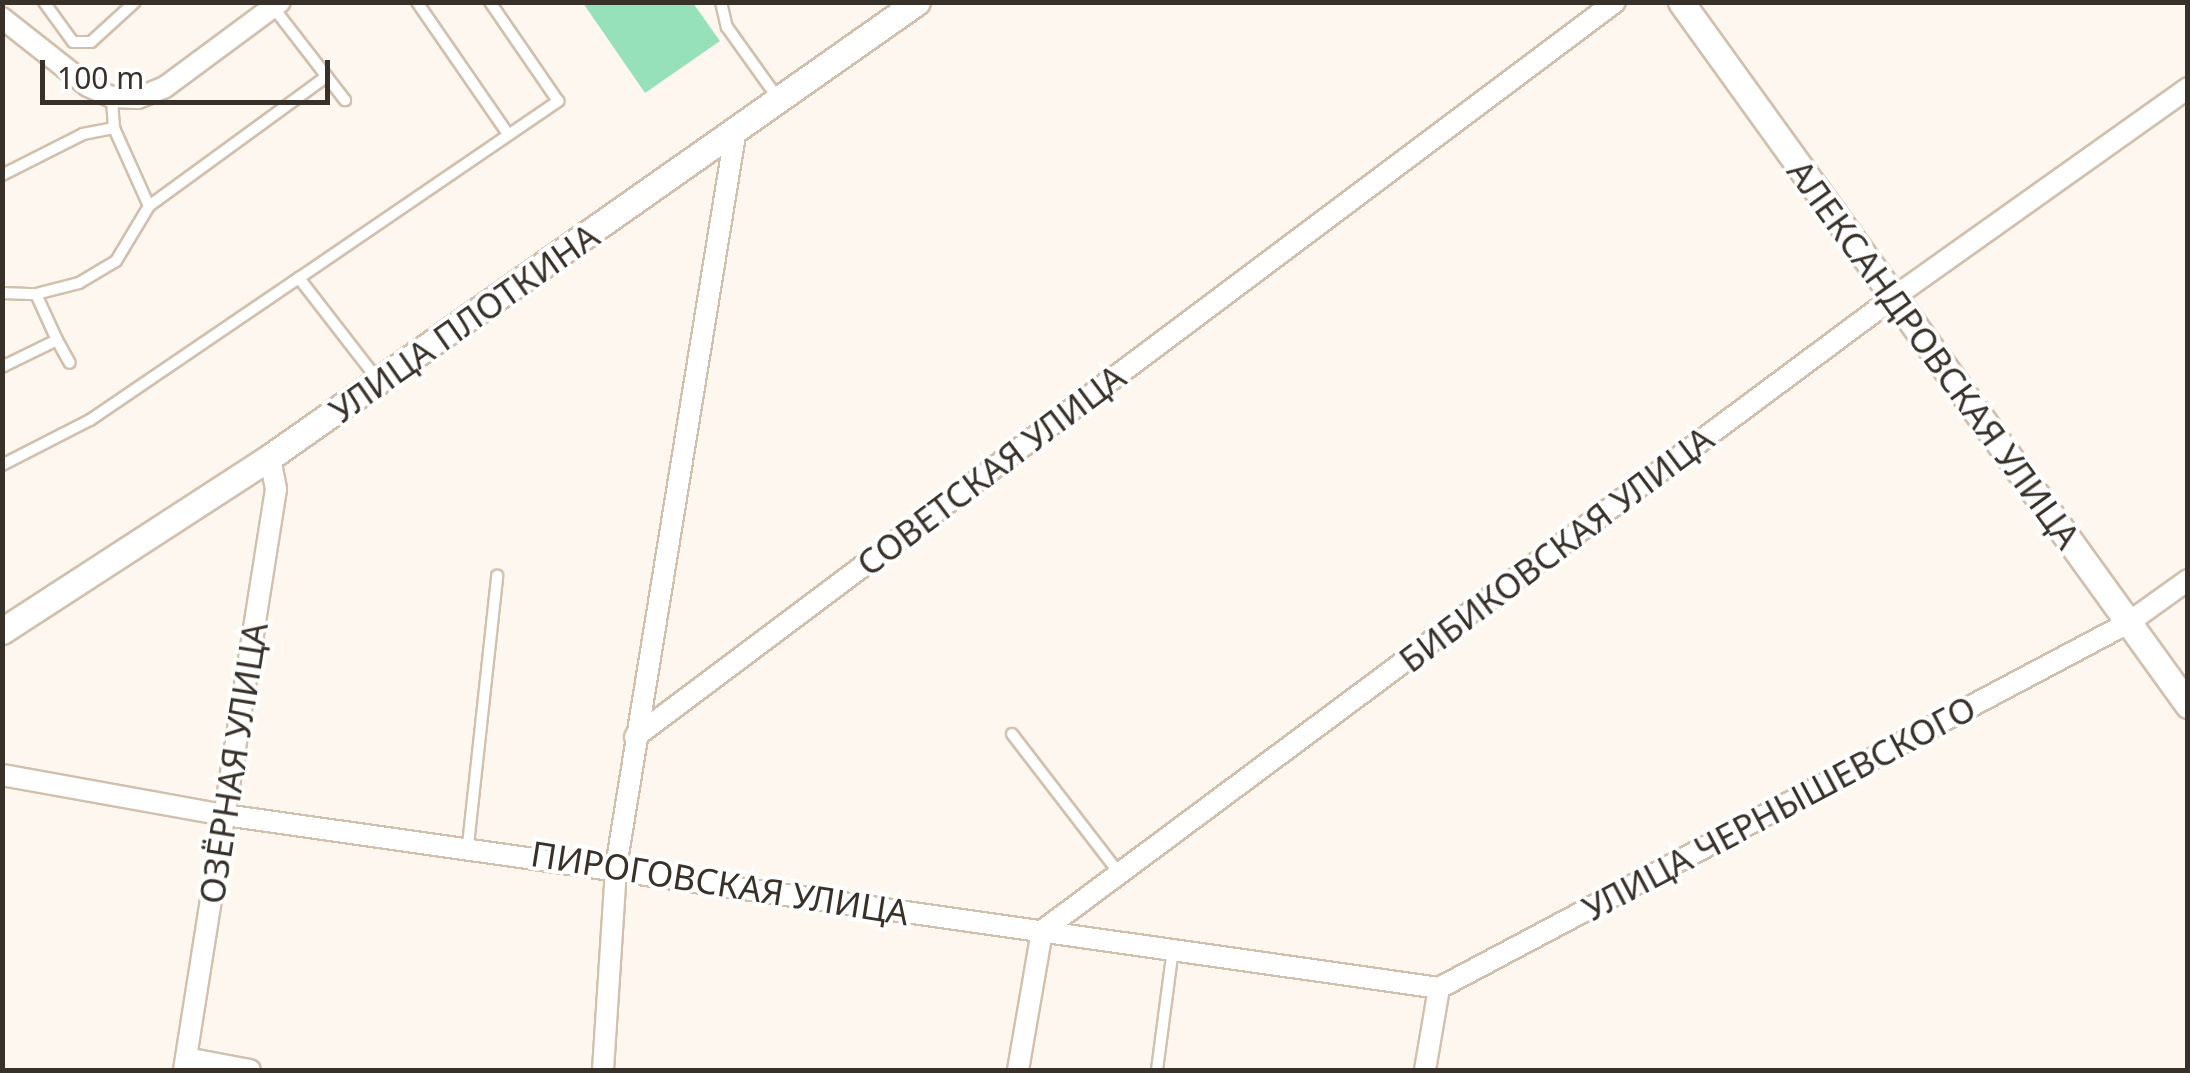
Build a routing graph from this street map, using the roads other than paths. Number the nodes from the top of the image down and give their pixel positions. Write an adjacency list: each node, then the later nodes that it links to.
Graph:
1 (44, 2): 2 (lane)
2 (135, 2)
3 (418, 2): 17 (lane)
4 (490, 2): 17 (lane)
5 (721, 2): 15 (lane)
6 (917, 2): 15 (street, УЛИЦА ПЛОТКИНА)
7 (1615, 2): 37 (street, СОВЕТСКАЯ УЛИЦА)
8 (1681, 2): 24 (street, АЛЕКСАНДРОВСКАЯ УЛИЦА)
9 (277, 5): 11 (lane); 13 (street)
10 (2, 18): 13 (street)
11 (327, 76): 14 (lane); 20 (lane)
12 (2188, 88): 24 (street, БИБИКОВСКАЯ УЛИЦА)
13 (112, 98): 16 (lane)
14 (345, 100)
15 (780, 102): 18 (street, УЛИЦА ПЛОТКИНА)
16 (114, 128): 19 (lane); 20 (lane)
17 (508, 134): 21 (lane)
18 (734, 135): 28 (street, УЛИЦА ПЛОТКИНА); 37 (street)
19 (2, 175)
20 (149, 206): 23 (lane)
21 (299, 278): 28 (lane); 30 (lane)
22 (2, 293): 23 (lane)
23 (36, 294): 25 (lane)
24 (1894, 297): 33 (street, АЛЕКСАНДРОВСКАЯ УЛИЦА); 42 (street, БИБИКОВСКАЯ УЛИЦА)
25 (57, 340): 26 (lane); 27 (lane)
26 (70, 363)
27 (2, 367)
28 (379, 381): 29 (street, УЛИЦА ПЛОТКИНА)
29 (270, 457): 34 (street, УЛИЦА ПЛОТКИНА); 39 (street, ОЗЁРНАЯ УЛИЦА)
30 (2, 466)
31 (498, 576): 40 (lane)
32 (2188, 580): 33 (street, УЛИЦА ЧЕРНЫШЕВСКОГО)
33 (2128, 624): 35 (street, АЛЕКСАНДРОВСКАЯ УЛИЦА); 45 (street, УЛИЦА ЧЕРНЫШЕВСКОГО)
34 (2, 631)
35 (2188, 705)
36 (1012, 734): 42 (lane)
37 (635, 738): 41 (street)
38 (2, 775): 39 (street, ПИРОГОВСКАЯ УЛИЦА)
39 (225, 815): 40 (street, ПИРОГОВСКАЯ УЛИЦА); 46 (street, ОЗЁРНАЯ УЛИЦА)
40 (468, 845): 41 (street, ПИРОГОВСКАЯ УЛИЦА)
41 (616, 867): 43 (street, ПИРОГОВСКАЯ УЛИЦА); 48 (street)
42 (1120, 874): 43 (street, БИБИКОВСКАЯ УЛИЦА)
43 (1042, 932): 44 (street, ПИРОГОВСКАЯ УЛИЦА); 49 (street)
44 (1173, 948): 45 (street, ПИРОГОВСКАЯ УЛИЦА); 50 (lane)
45 (1439, 988): 51 (street)
46 (185, 1064): 47 (street)
47 (250, 1070)
48 (603, 1070)
49 (1018, 1070)
50 (1156, 1070)
51 (1425, 1070)

